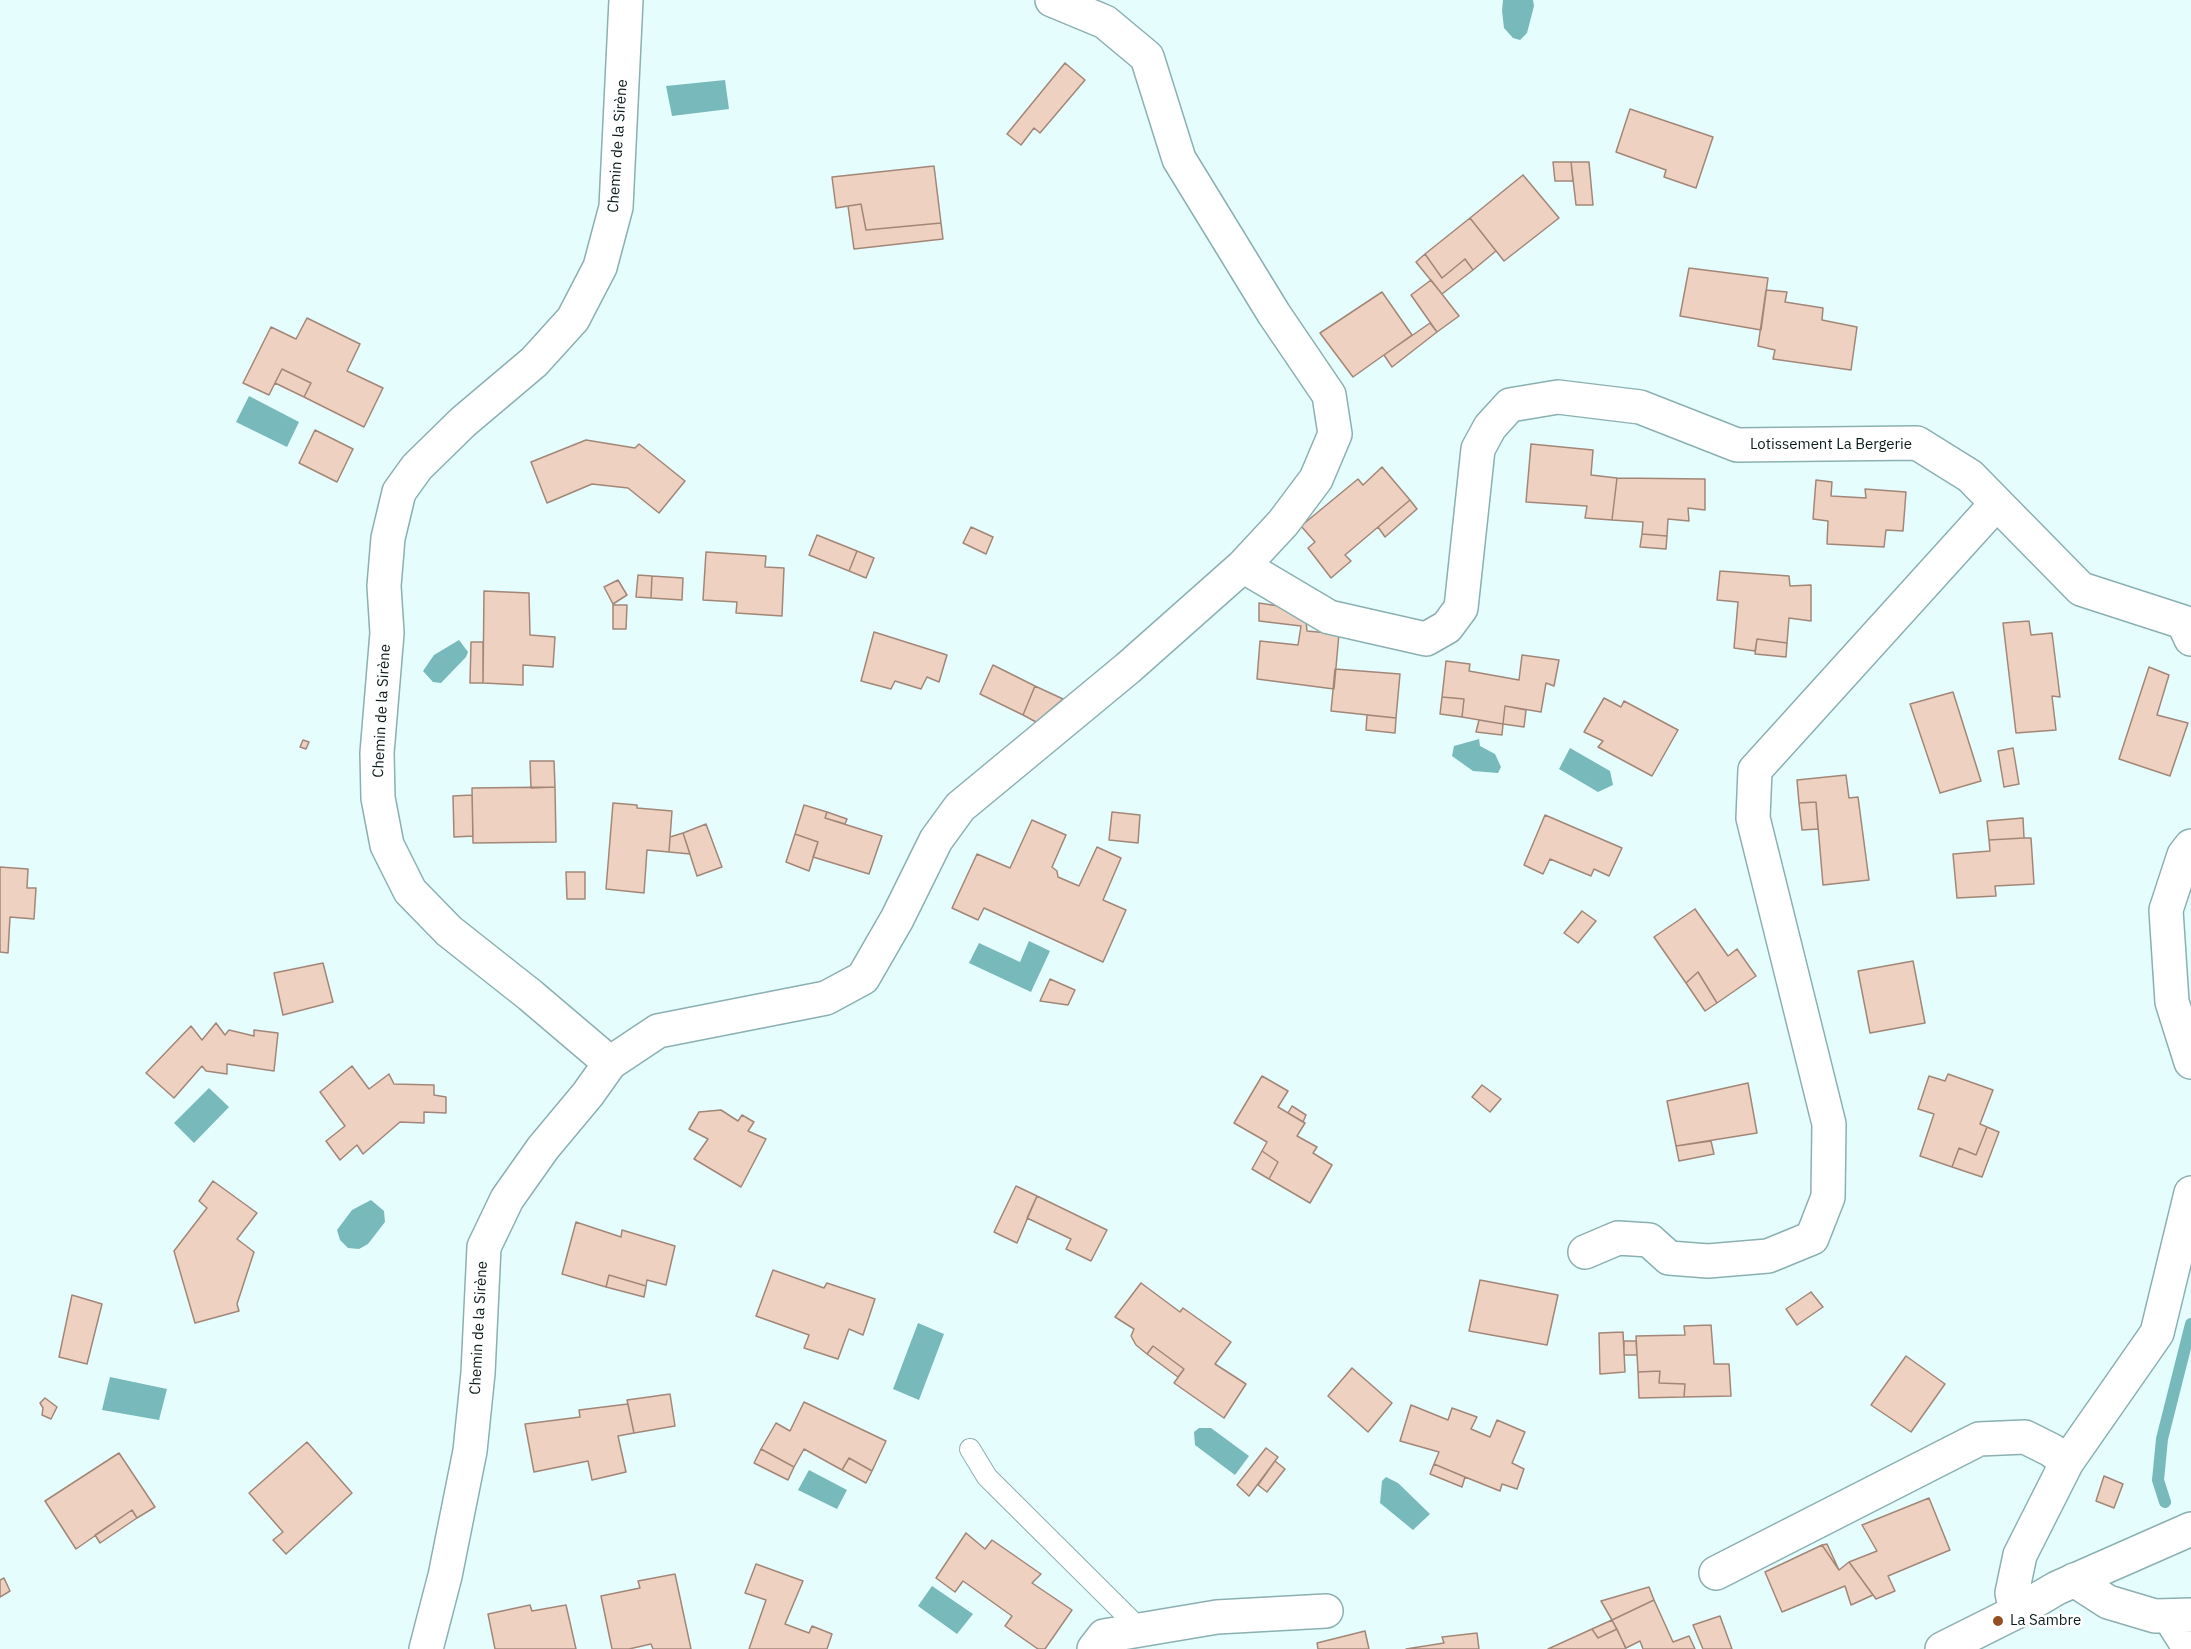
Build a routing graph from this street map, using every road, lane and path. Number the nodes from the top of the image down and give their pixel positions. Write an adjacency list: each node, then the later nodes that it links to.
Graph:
1 (626, 0): 8 (street, Chemin de la Sirène)
2 (1052, 0): 4 (street)
3 (1996, 504): 4 (street, Lotissement La Bergerie); 5 (street, Lotissement La Bergerie); 10 (street)
4 (1243, 566): 8 (street)
5 (2191, 639)
6 (2191, 846): 7 (street)
7 (2191, 1062)
8 (610, 1063): 20 (street, Chemin de la Sirène)
9 (2191, 1193): 12 (street)
10 (1585, 1252)
11 (970, 1449): 19 (lane)
12 (2067, 1462): 14 (street); 17 (street)
13 (2191, 1529): 15 (street)
14 (1716, 1573)
15 (2074, 1580): 17 (street); 18 (street)
16 (1326, 1611): 19 (street)
17 (2016, 1612): 22 (street)
18 (2180, 1616): 23 (street)
19 (1141, 1630): 21 (street)
20 (426, 1649)
21 (1094, 1649)
22 (1942, 1649)
23 (2190, 1649)

